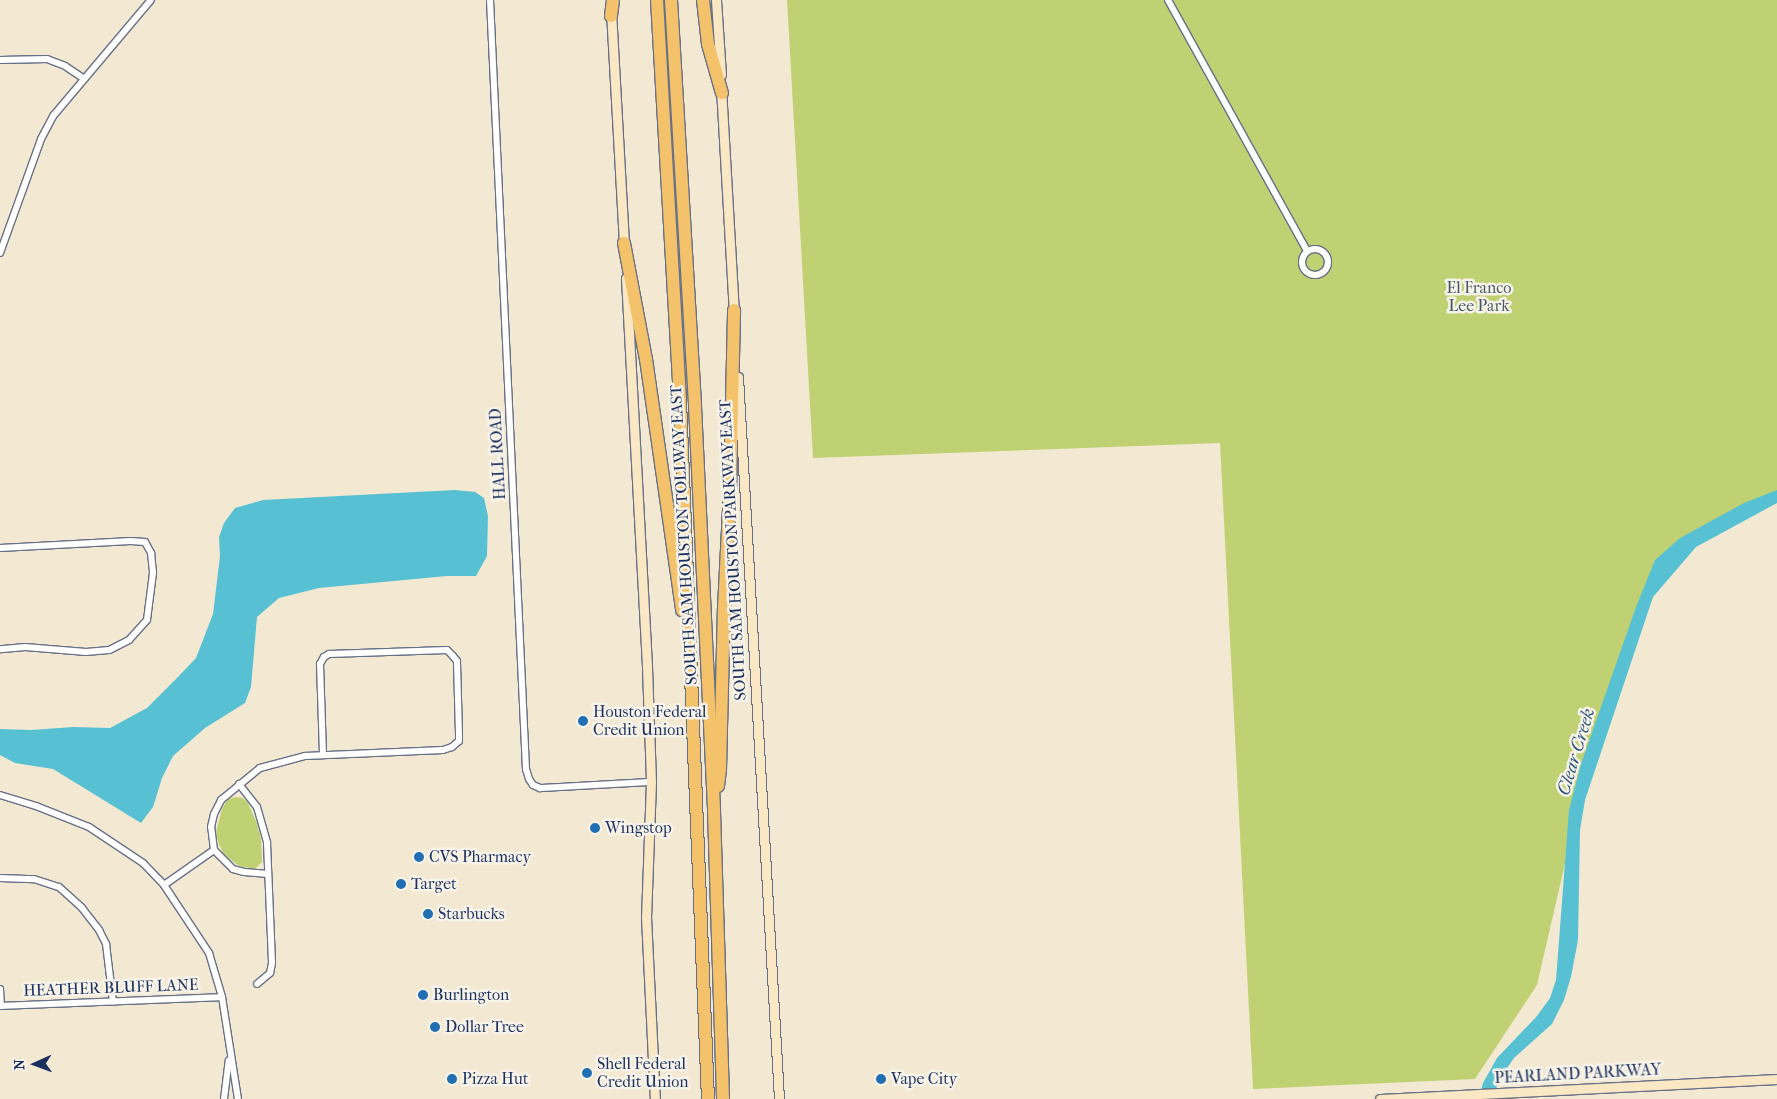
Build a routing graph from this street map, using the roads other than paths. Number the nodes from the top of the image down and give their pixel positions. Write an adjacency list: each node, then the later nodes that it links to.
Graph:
1 (152, 0): 11 (street)
2 (490, 0): 21 (street, HALL ROAD)
3 (612, 0): 9 (highway)
4 (657, 0): 19 (highway, SOUTH SAM HOUSTON TOLLWAY EAST)
5 (671, 0): 24 (highway, SOUTH SAM HOUSTON TOLLWAY EAST)
6 (703, 0): 12 (highway)
7 (716, 0): 12 (main road, SOUTH SAM HOUSTON PARKWAY EAST)
8 (1168, 0): 14 (street)
9 (611, 16): 13 (main road)
10 (0, 60): 11 (street)
11 (84, 79): 15 (street)
12 (722, 93): 16 (main road, SOUTH SAM HOUSTON PARKWAY EAST)
13 (624, 243): 19 (highway); 21 (main road)
14 (1307, 251): 14 (street)
15 (0, 253)
16 (734, 310): 24 (highway); 41 (main road, SOUTH SAM HOUSTON PARKWAY EAST)
17 (0, 548): 18 (street)
18 (0, 649)
19 (692, 671): 39 (highway, SOUTH SAM HOUSTON TOLLWAY EAST)
20 (323, 755): 20 (street); 22 (street)
21 (651, 782): 38 (main road)
22 (240, 784): 25 (street); 26 (street)
23 (0, 795): 28 (street)
24 (714, 811): 40 (highway, SOUTH SAM HOUSTON TOLLWAY EAST)
25 (214, 850): 26 (street); 28 (street)
26 (268, 874): 29 (street)
27 (0, 878): 32 (street)
28 (164, 885): 31 (street)
29 (257, 984)
30 (0, 990): 33 (street)
31 (222, 997): 32 (street, HEATHER BLUFF LANE); 34 (street)
32 (113, 1002): 33 (street, HEATHER BLUFF LANE)
33 (1, 1006)
34 (230, 1054): 36 (street); 37 (street)
35 (1777, 1079): 42 (main road, PEARLAND PARKWAY)
36 (224, 1099)
37 (238, 1099)
38 (655, 1099)
39 (708, 1099)
40 (723, 1099)
41 (779, 1099)
42 (1380, 1099)

